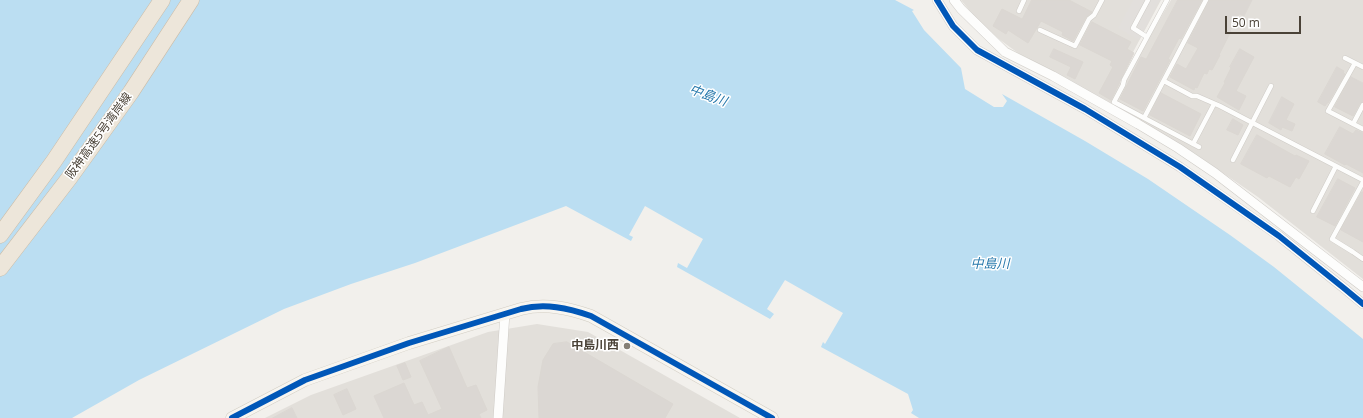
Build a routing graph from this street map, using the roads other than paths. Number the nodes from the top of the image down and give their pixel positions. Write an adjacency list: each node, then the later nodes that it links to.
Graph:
1 (162, 0): 30 (highway, 阪神高速5号湾岸線)
2 (192, 0): 32 (highway, 阪神高速5号湾岸線)
3 (937, 0): 34 (street)
4 (954, 0): 33 (street)
5 (1024, 0): 10 (lane)
6 (1102, 0): 11 (lane)
7 (1148, 0): 12 (lane)
8 (1167, 0): 12 (lane)
9 (1206, 0): 16 (lane)
10 (1019, 11)
11 (1040, 30)
12 (1147, 36): 20 (lane)
13 (1346, 58): 14 (lane)
14 (1355, 63): 15 (lane); 22 (lane)
15 (1363, 67)
16 (1164, 81): 18 (lane); 20 (lane)
17 (1271, 86): 21 (lane)
18 (1214, 104): 21 (lane); 24 (lane)
19 (1363, 105): 22 (lane)
20 (1144, 118): 24 (lane)
21 (1252, 122): 26 (lane); 27 (lane)
22 (1353, 124): 23 (lane)
23 (1363, 129)
24 (1193, 144): 25 (lane)
25 (1199, 146)
26 (1233, 160)
27 (1336, 166): 28 (lane); 29 (lane)
28 (1363, 181): 31 (lane)
29 (1313, 211)
30 (0, 235)
31 (1362, 259)
32 (0, 268)
33 (1363, 287)
34 (1363, 304)
35 (505, 313): 36 (street); 37 (street); 38 (street)
36 (232, 418)
37 (498, 418)
38 (772, 418)

